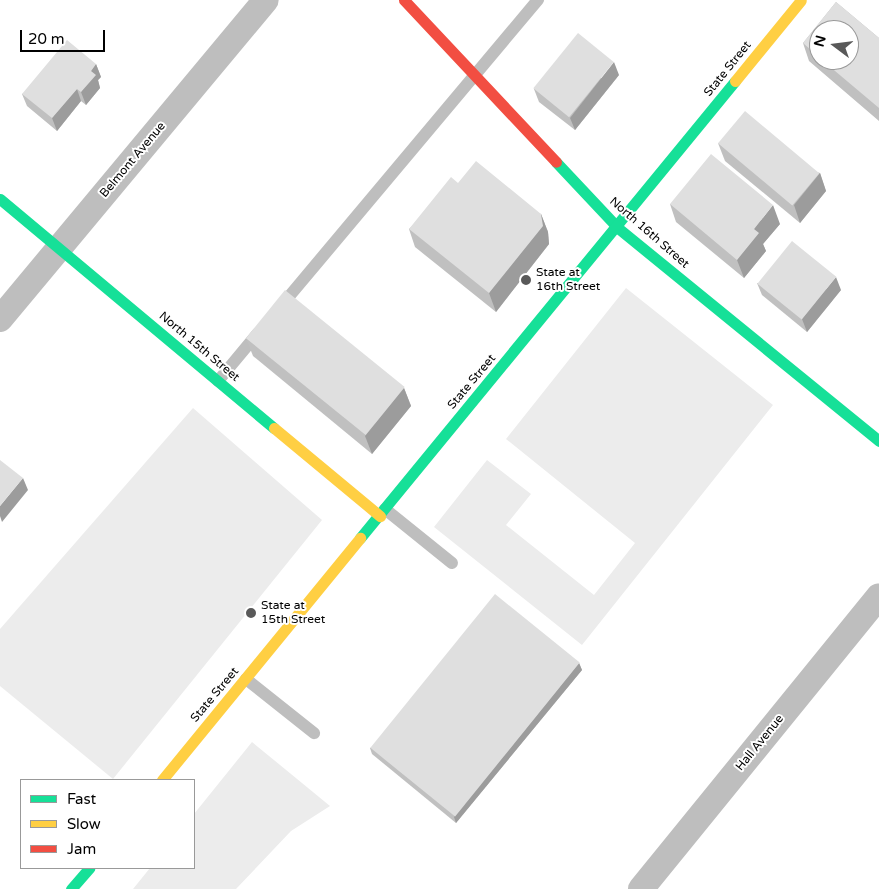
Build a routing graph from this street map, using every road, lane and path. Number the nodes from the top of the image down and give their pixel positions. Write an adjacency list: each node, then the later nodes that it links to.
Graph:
1 (266, 0): 8 (street, Belmont Avenue)
2 (404, 0): 5 (street, North 16th Street)
3 (538, 0): 5 (lane)
4 (802, 0): 7 (street, State Street)
5 (475, 79): 7 (street, North 16th Street); 10 (lane)
6 (0, 199): 8 (street, North 15th Street)
7 (618, 228): 11 (street, North 16th Street); 12 (street, State Street)
8 (59, 248): 9 (street, Belmont Avenue); 10 (street, North 15th Street)
9 (0, 319)
10 (218, 381): 12 (street, North 15th Street)
11 (879, 440)
12 (382, 513): 13 (lane); 15 (street, State Street)
13 (452, 563)
14 (879, 596): 20 (street, Hall Avenue)
15 (246, 679): 16 (lane); 17 (street, State Street)
16 (314, 733)
17 (163, 779)
18 (88, 869): 19 (street)
19 (71, 889)
20 (642, 889)

